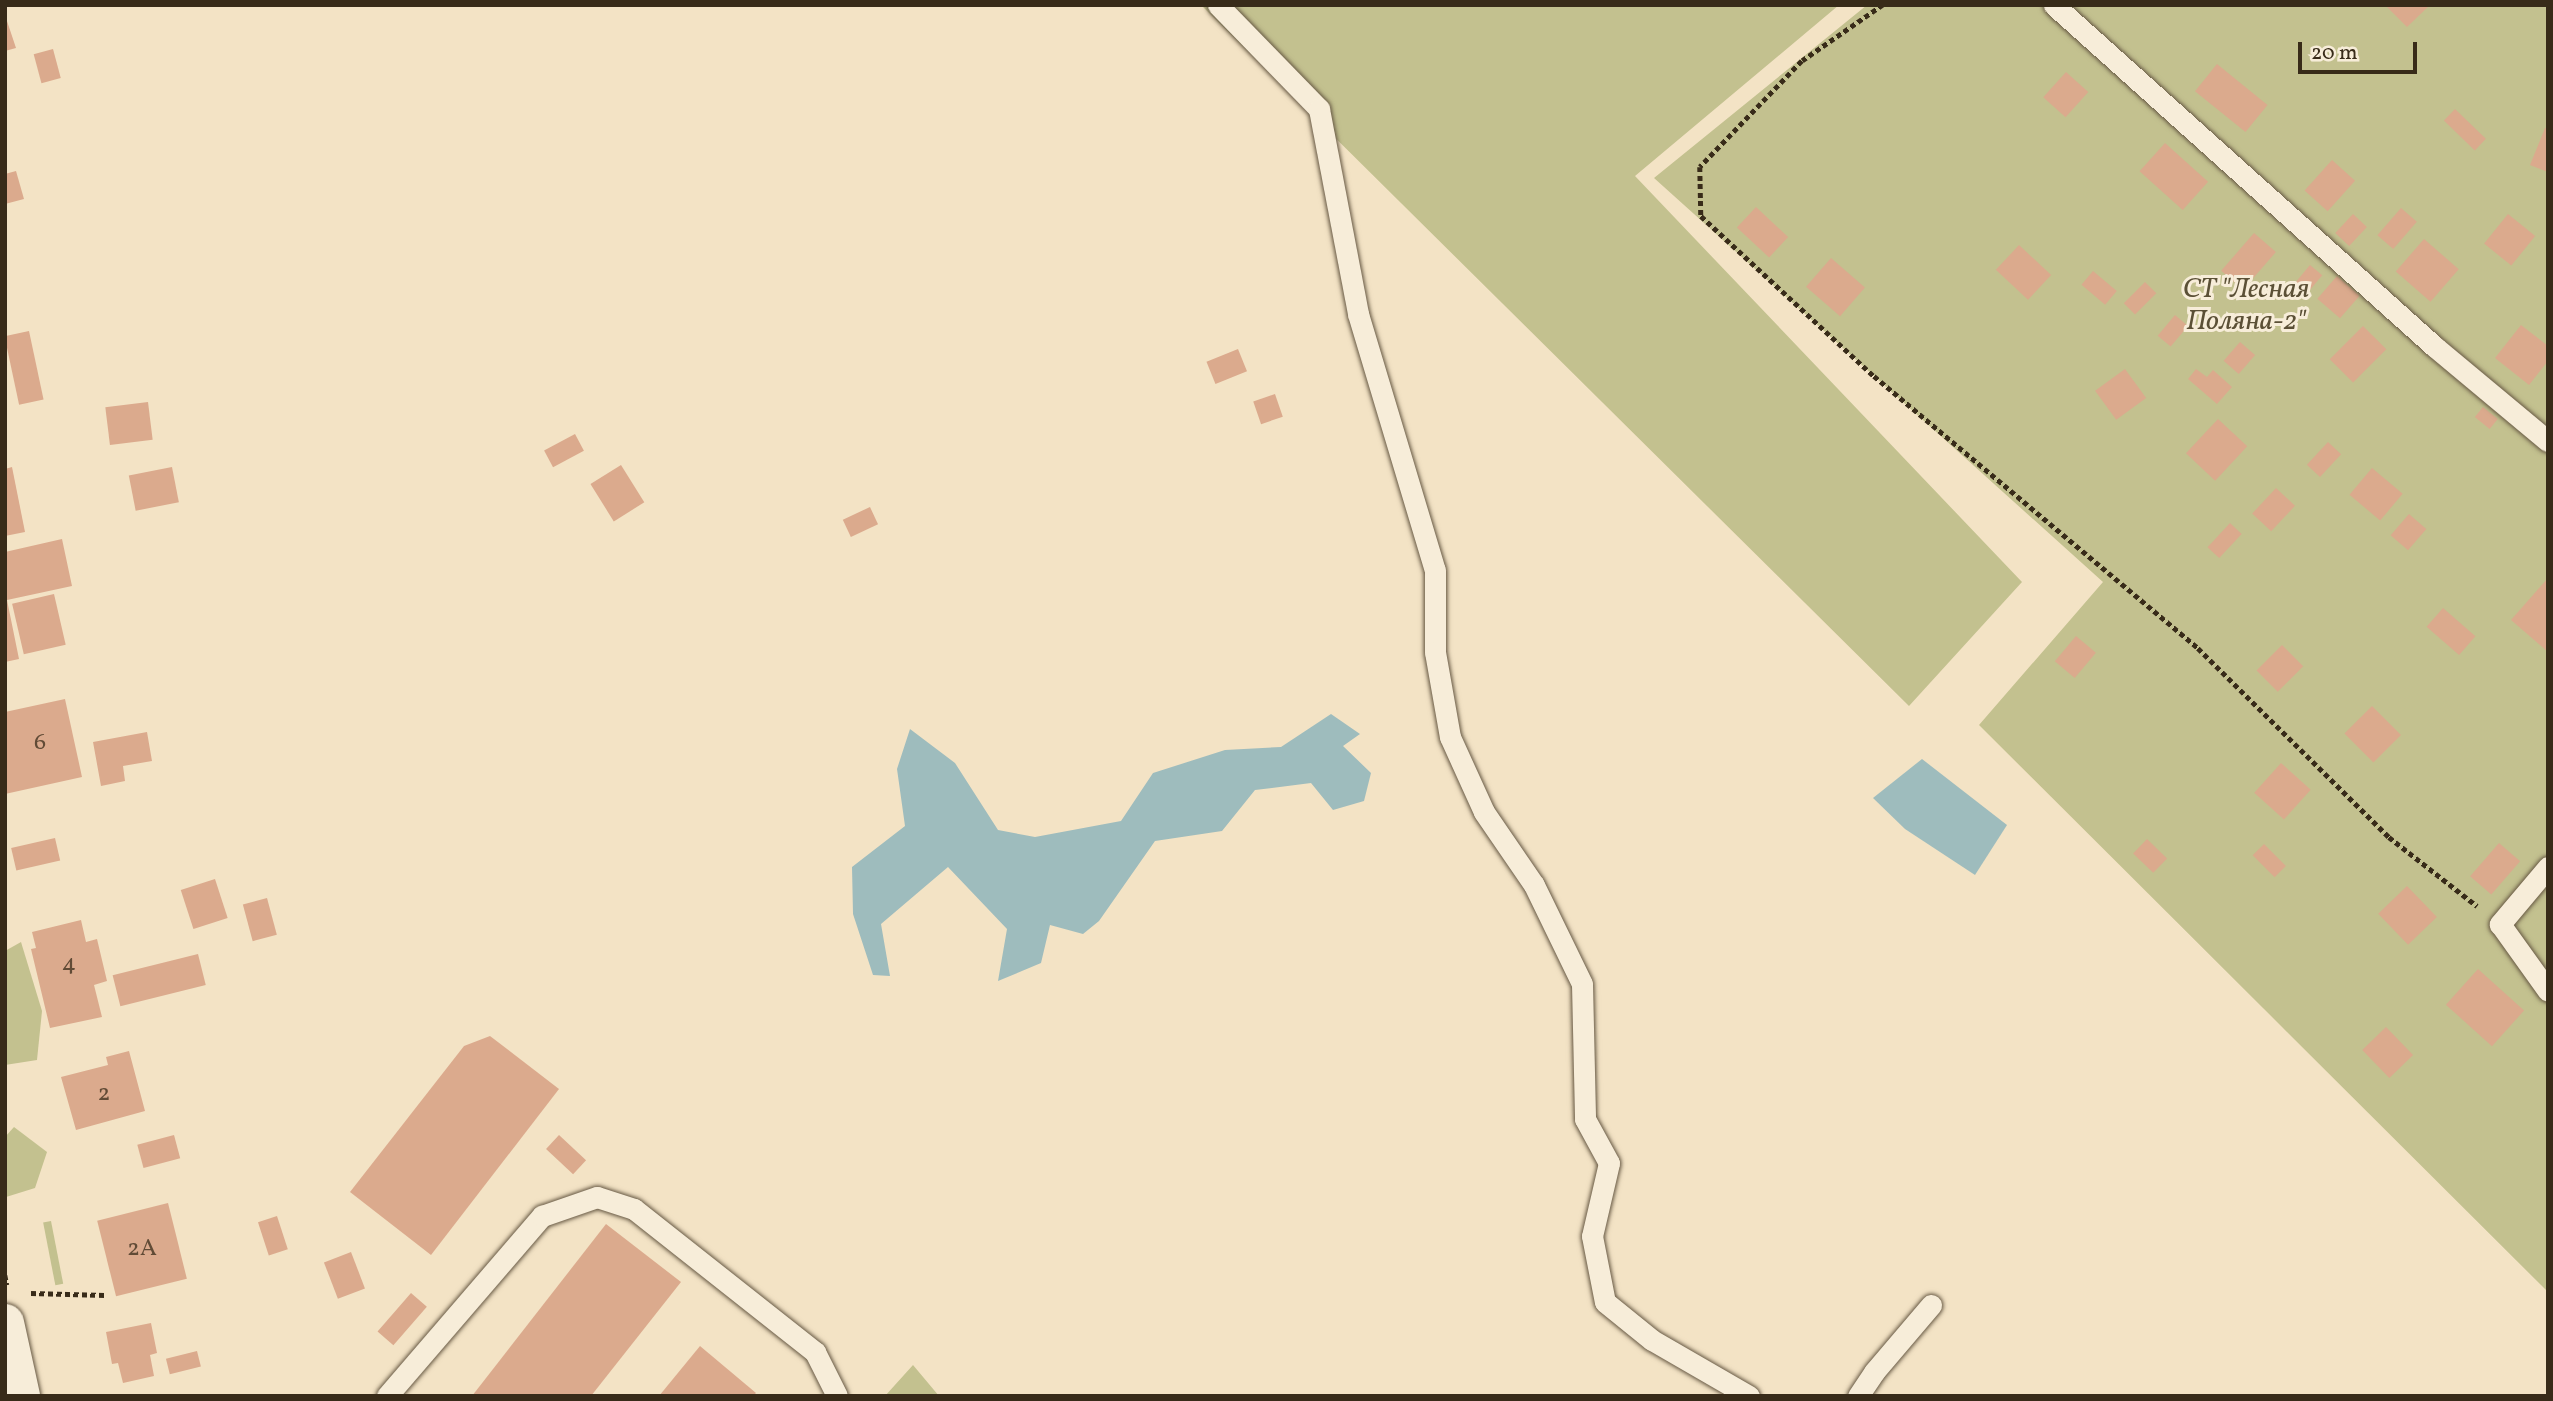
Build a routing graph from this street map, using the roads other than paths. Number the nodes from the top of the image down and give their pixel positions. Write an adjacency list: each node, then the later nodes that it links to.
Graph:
1 (1218, 5): 11 (lane)
2 (2054, 5): 3 (lane)
3 (2548, 441)
4 (2548, 867): 5 (lane)
5 (2548, 991)
6 (1931, 1305): 12 (lane)
7 (12, 1309): 8 (street)
8 (21, 1396)
9 (387, 1396): 10 (lane)
10 (837, 1396)
11 (1749, 1396)
12 (1858, 1396)

